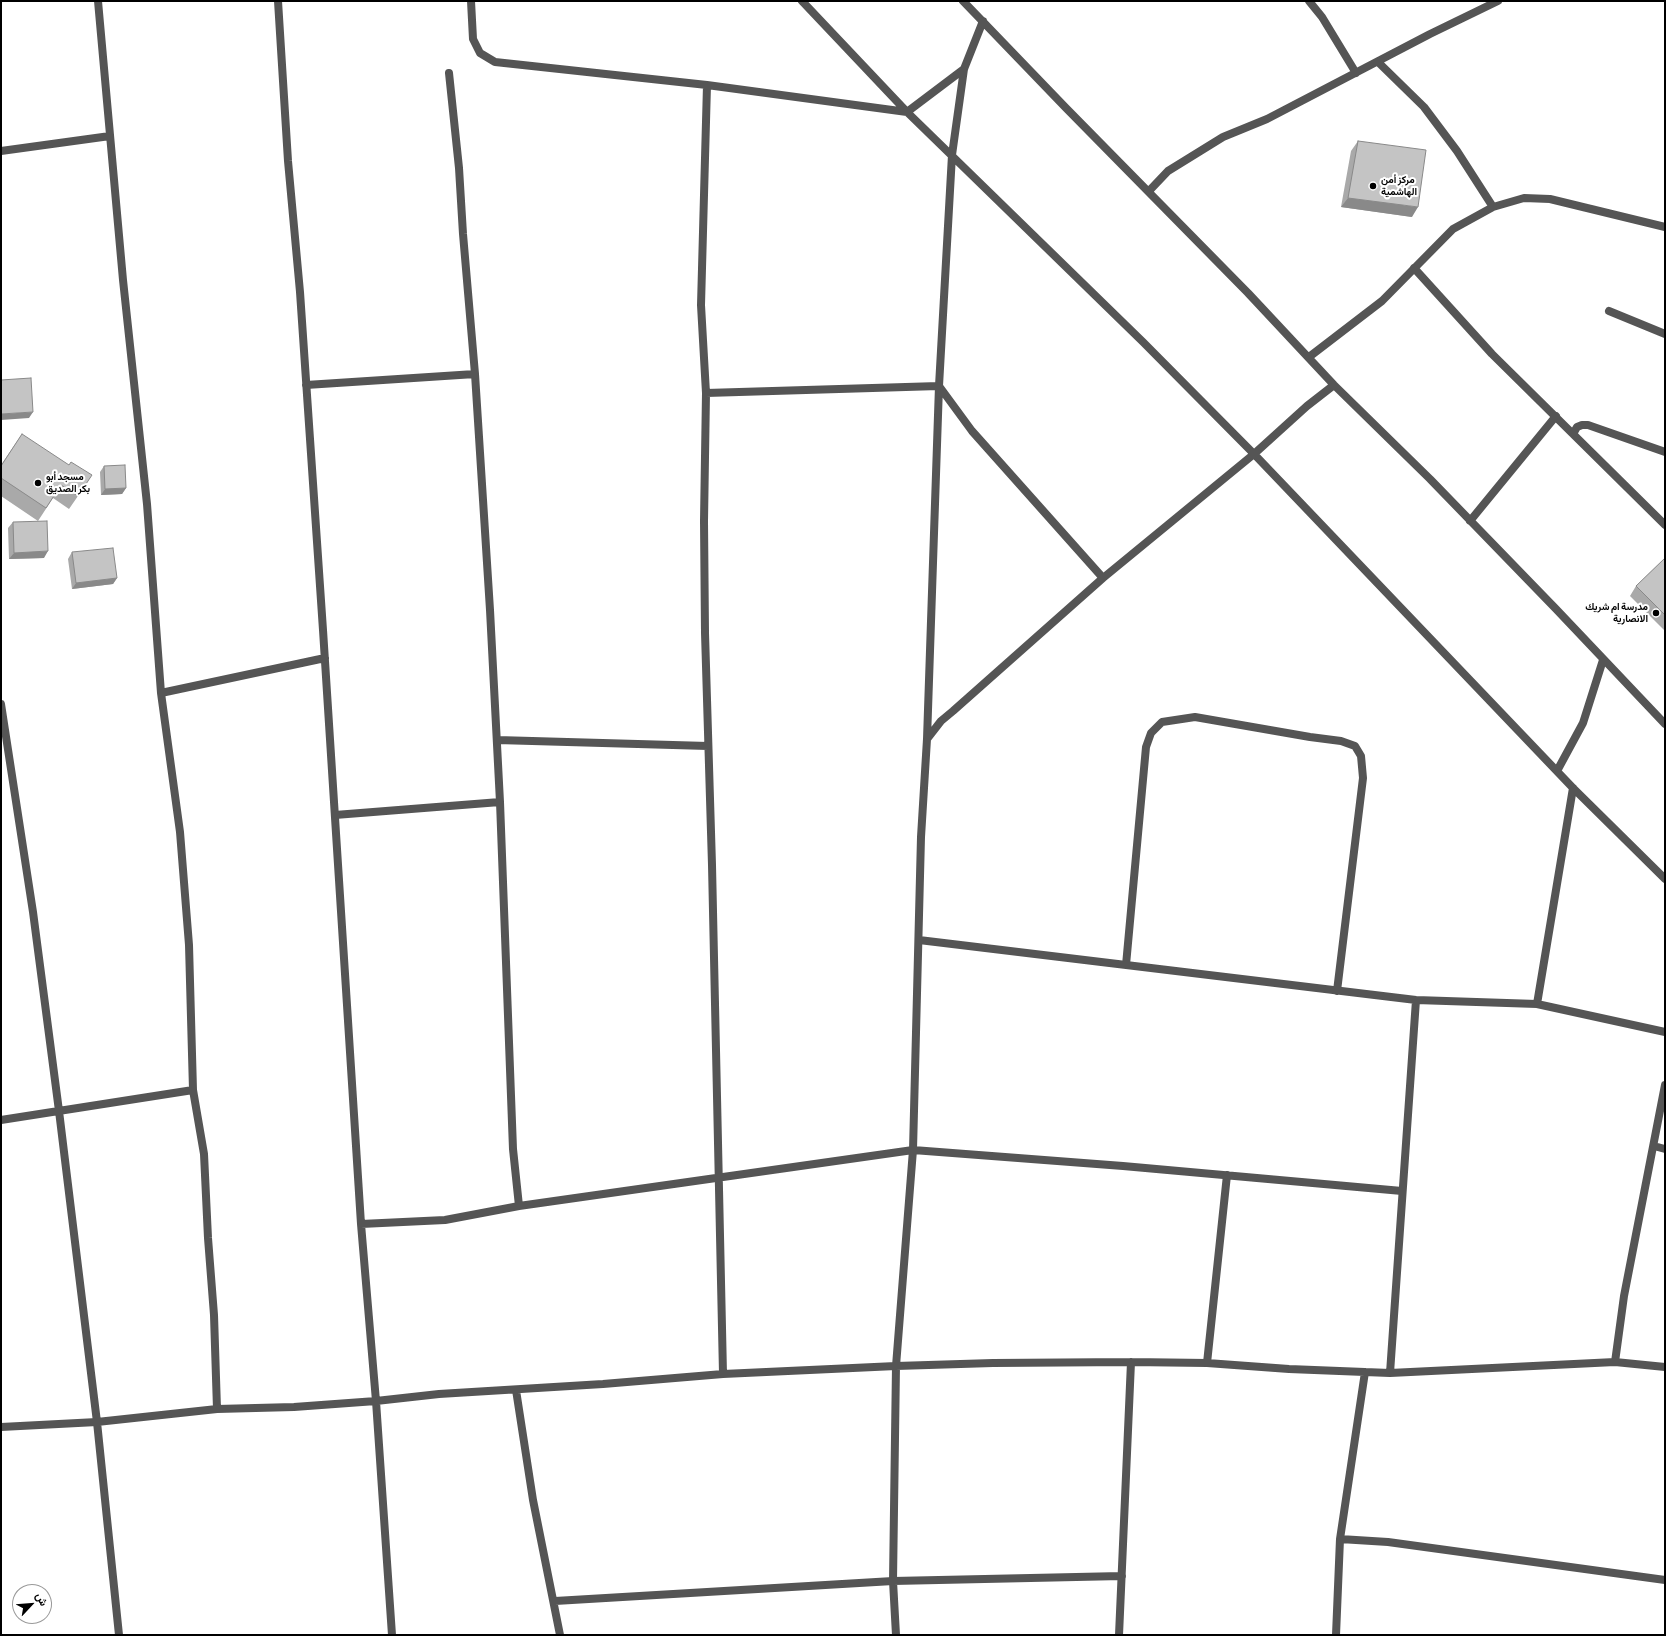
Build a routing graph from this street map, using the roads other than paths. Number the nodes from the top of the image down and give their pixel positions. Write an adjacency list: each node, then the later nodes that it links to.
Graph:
1 (98, 1): 15 (street)
2 (278, 1): 26 (street)
3 (471, 1): 13 (street)
4 (802, 1): 14 (street)
5 (963, 1): 8 (street)
6 (1309, 1): 12 (street)
7 (1498, 1): 9 (street)
8 (983, 21): 10 (street); 18 (street)
9 (1378, 62): 12 (street); 19 (street)
10 (964, 69): 14 (street); 17 (street)
11 (449, 73): 25 (street)
12 (1356, 73): 18 (street)
13 (707, 86): 14 (street); 29 (street)
14 (907, 112): 17 (street)
15 (110, 136): 16 (street); 39 (street)
16 (1, 151)
17 (952, 155): 28 (street); 33 (street)
18 (1149, 191): 24 (street)
19 (1492, 207): 20 (street); 21 (street)
20 (1665, 227)
21 (1414, 268): 24 (street); 30 (street)
22 (1609, 311): 23 (street)
23 (1665, 334)
24 (1309, 357): 27 (street)
25 (475, 374): 26 (street); 43 (street)
26 (306, 385): 37 (street)
27 (1334, 385): 33 (street); 35 (street)
28 (939, 386): 29 (street); 36 (street); 42 (street)
29 (706, 393): 44 (street)
30 (1556, 416): 31 (street); 35 (street)
31 (1573, 434): 32 (street); 34 (street)
32 (1665, 452)
33 (1254, 454): 36 (street); 45 (street)
34 (1665, 519)
35 (1470, 521): 38 (street)
36 (1103, 578): 42 (street)
37 (325, 658): 39 (street); 48 (street)
38 (1603, 660): 41 (street); 45 (street)
39 (161, 693): 57 (street)
40 (1, 704): 58 (street)
41 (1665, 724)
42 (927, 739): 50 (street)
43 (497, 740): 44 (street); 47 (street)
44 (708, 746): 64 (street)
45 (1558, 772): 46 (street)
46 (1573, 788): 49 (street); 54 (street)
47 (500, 802): 48 (street); 66 (street)
48 (335, 815): 67 (street)
49 (1665, 879)
50 (918, 940): 51 (street); 62 (street)
51 (1126, 965): 52 (street); 52 (street)
52 (1337, 991): 53 (street)
53 (1416, 1000): 54 (street); 65 (street)
54 (1537, 1004): 55 (street)
55 (1665, 1032)
56 (1665, 1085): 60 (street)
57 (193, 1090): 58 (street); 78 (street)
58 (59, 1111): 59 (street); 79 (street)
59 (1, 1120)
60 (1654, 1146): 61 (street); 69 (street)
61 (1665, 1149)
62 (913, 1150): 63 (street); 64 (street); 71 (street)
63 (1227, 1175): 65 (street); 70 (street)
64 (717, 1178): 66 (street); 75 (street)
65 (1402, 1191): 74 (street)
66 (519, 1206): 67 (street)
67 (361, 1224): 77 (street)
68 (1131, 1362): 70 (street); 71 (street); 82 (street)
69 (1615, 1362): 72 (street); 74 (street)
70 (1207, 1363): 73 (street)
71 (896, 1366): 75 (street); 84 (street)
72 (1665, 1367)
73 (1365, 1372): 74 (street); 81 (street)
74 (1390, 1373)
75 (723, 1374): 76 (street)
76 (516, 1390): 77 (street); 85 (street)
77 (376, 1401): 78 (street); 87 (street)
78 (217, 1409): 79 (street)
79 (97, 1422): 80 (street); 86 (street)
80 (1, 1427)
81 (1340, 1539): 83 (street); 91 (street)
82 (1122, 1576): 84 (street); 90 (street)
83 (1665, 1580)
84 (893, 1581): 85 (street); 89 (street)
85 (554, 1602): 88 (street)
86 (119, 1635)
87 (392, 1635)
88 (560, 1635)
89 (896, 1635)
90 (1119, 1635)
91 (1336, 1635)

